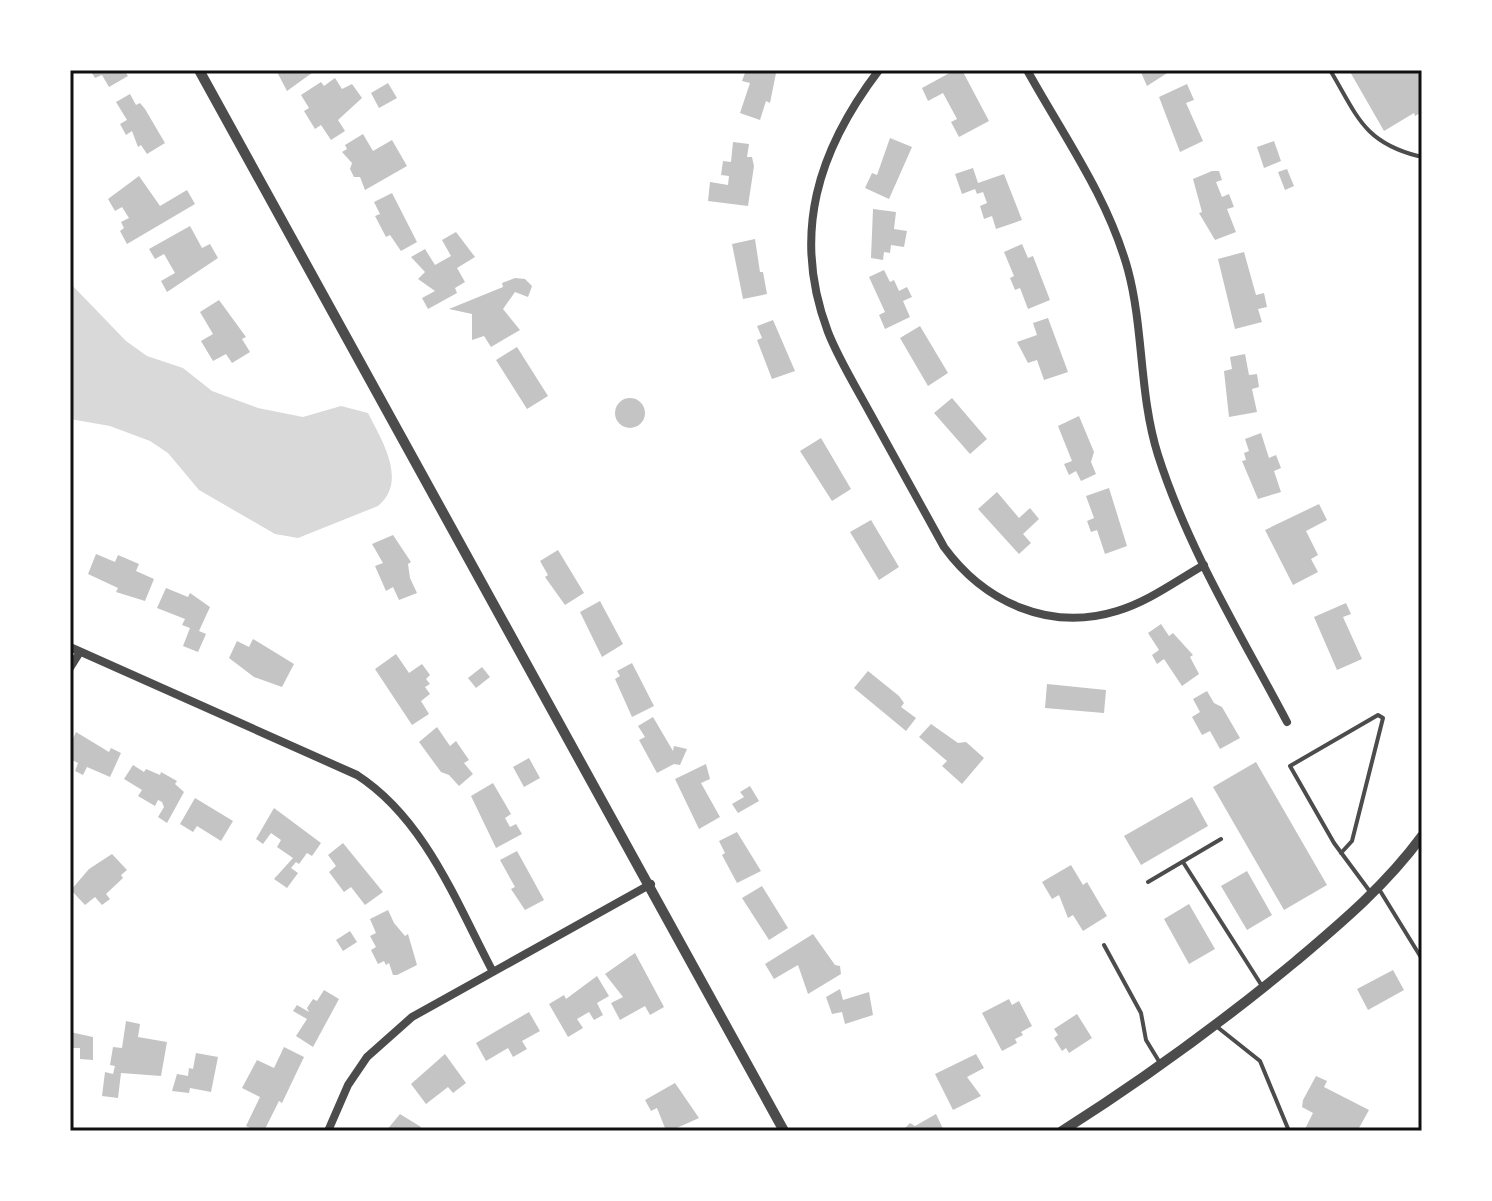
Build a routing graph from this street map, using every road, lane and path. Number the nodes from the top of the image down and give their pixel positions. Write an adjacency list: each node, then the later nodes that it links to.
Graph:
1 (199, 70): 16 (street)
2 (879, 70): 6 (street)
3 (1027, 70): 6 (street)
4 (1330, 70): 5 (lane)
5 (1418, 156)
6 (1204, 565): 10 (street)
7 (70, 647): 8 (street)
8 (80, 652): 9 (street); 20 (street)
9 (70, 668)
10 (1287, 722)
11 (1422, 836): 17 (street)
12 (1221, 839): 14 (lane)
13 (1341, 853): 13 (lane); 17 (lane)
14 (1183, 862): 15 (lane); 21 (lane)
15 (1148, 882)
16 (651, 884): 20 (street); 25 (street)
17 (1376, 892): 19 (lane); 21 (street)
18 (1104, 945): 23 (lane)
19 (1422, 959)
20 (493, 972): 24 (street)
21 (1263, 988): 22 (street)
22 (1216, 1026): 23 (street); 27 (lane)
23 (1162, 1065): 26 (street)
24 (328, 1131)
25 (784, 1131)
26 (1062, 1131)
27 (1289, 1131)

